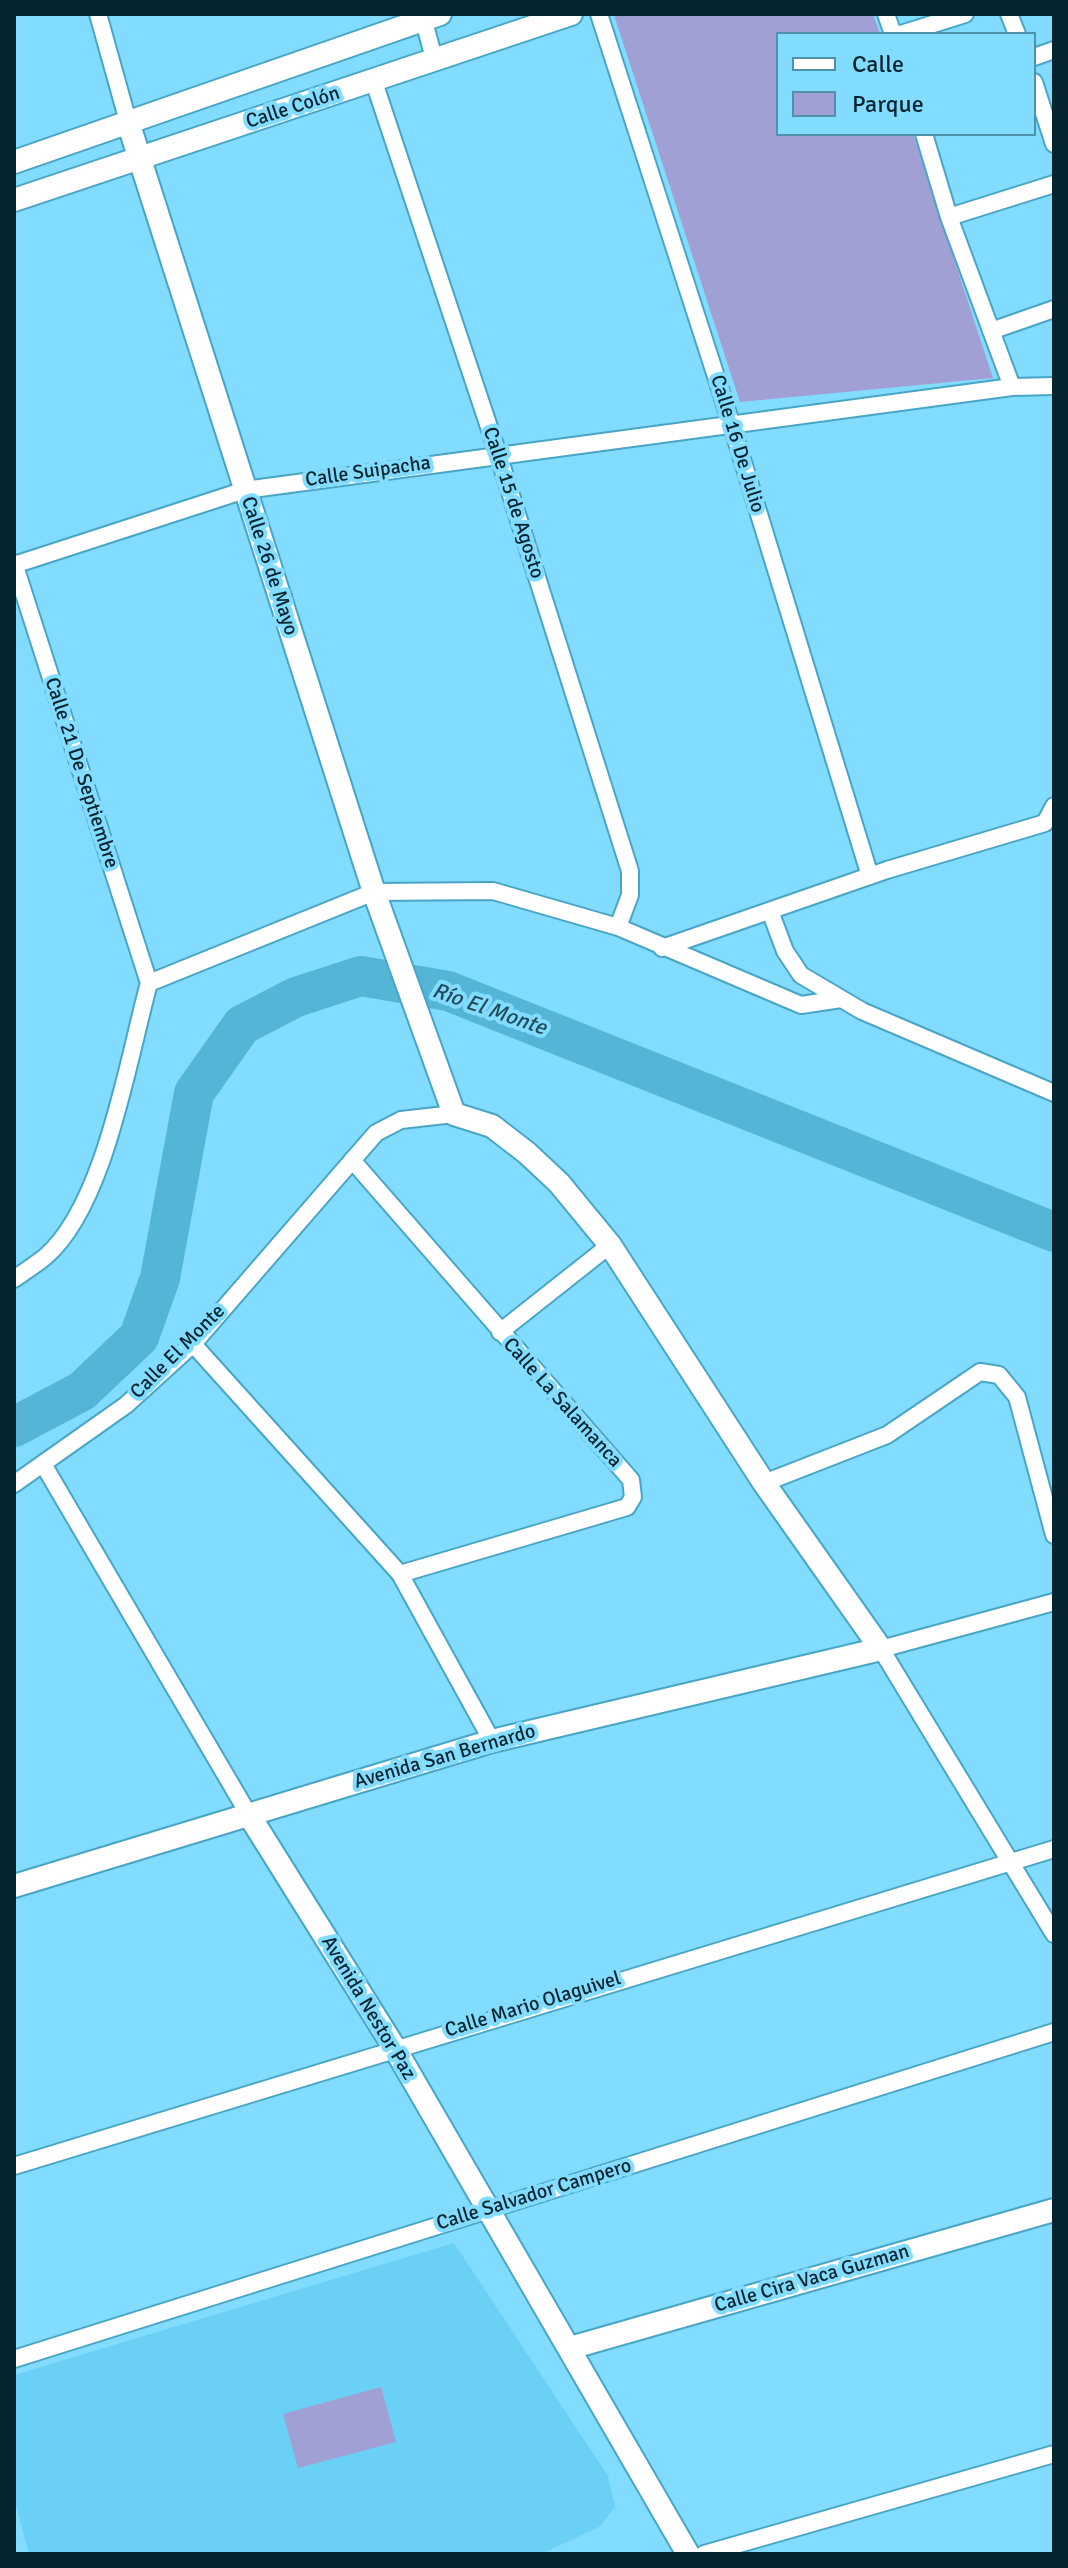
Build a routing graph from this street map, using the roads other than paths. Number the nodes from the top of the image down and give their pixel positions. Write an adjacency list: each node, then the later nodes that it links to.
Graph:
1 (98, 14): 10 (street, Calle 26 de Mayo)
2 (571, 14): 7 (street, Calle Colón)
3 (599, 14): 22 (street, Calle 16 De Julio)
4 (965, 14): 6 (street)
5 (428, 16): 7 (street); 10 (street, Calle Colón)
6 (907, 32)
7 (435, 62): 8 (street, Calle Colón)
8 (374, 82): 14 (street, Calle Colón); 23 (street, Calle 15 de Agosto)
9 (1036, 88): 12 (street)
10 (129, 125): 13 (street, Calle Colón); 14 (street, Calle 26 de Mayo)
11 (925, 136): 17 (street)
12 (1054, 144)
13 (15, 157)
14 (139, 158): 16 (street, Calle Colón); 24 (street, Calle 26 de Mayo)
15 (1054, 184): 17 (street)
16 (14, 200)
17 (949, 217): 19 (street)
18 (1054, 309): 19 (street)
19 (991, 331): 21 (street)
20 (1054, 386): 21 (street)
21 (1012, 387): 22 (street, Calle Suipacha)
22 (731, 423): 23 (street, Calle Suipacha); 28 (street, Calle 16 De Julio)
23 (498, 454): 24 (street, Calle Suipacha); 31 (street, Calle 15 de Agosto)
24 (245, 490): 25 (street, Calle Suipacha); 29 (street, Calle 26 de Mayo)
25 (14, 564): 33 (street, Calle 21 De Septiembre)
26 (1054, 806): 27 (street)
27 (1050, 824): 28 (street)
28 (870, 876): 30 (street)
29 (374, 892): 31 (street); 33 (street); 36 (street, Calle 26 de Mayo)
30 (770, 911): 32 (street); 34 (street)
31 (618, 927): 32 (street)
32 (662, 948): 34 (street)
33 (149, 983): 39 (street)
34 (841, 999): 35 (street)
35 (1054, 1093)
36 (454, 1114): 37 (street); 38 (street)
37 (352, 1160): 40 (street, Calle La Salamanca); 41 (street, Calle El Monte)
38 (610, 1245): 40 (street); 43 (street)
39 (14, 1279)
40 (500, 1332): 46 (street, Calle La Salamanca)
41 (193, 1344): 42 (street, Calle El Monte); 46 (street)
42 (43, 1464): 44 (street, Calle El Monte); 50 (street, Avenida Nestor Paz)
43 (764, 1483): 45 (street); 48 (street)
44 (14, 1484)
45 (1054, 1535)
46 (400, 1574): 49 (street)
47 (1054, 1602): 48 (street, Avenida San Bernardo)
48 (881, 1649): 49 (street, Avenida San Bernardo); 52 (street)
49 (492, 1741): 50 (street, Avenida San Bernardo)
50 (249, 1815): 53 (street, Avenida San Bernardo); 56 (street, Avenida Nestor Paz)
51 (1054, 1849): 52 (street, Calle Mario Olaguivel)
52 (1011, 1862): 54 (street); 56 (street, Calle Mario Olaguivel)
53 (14, 1886)
54 (1054, 1934)
55 (1054, 2032): 58 (street, Calle Salvador Campero)
56 (394, 2047): 57 (street, Calle Mario Olaguivel); 58 (street, Avenida Nestor Paz)
57 (14, 2166)
58 (488, 2210): 60 (street, Avenida Nestor Paz); 61 (street, Calle Salvador Campero)
59 (1054, 2210): 60 (street, Calle Cira Vaca Guzman)
60 (570, 2348): 63 (street, Avenida Nestor Paz)
61 (15, 2355)
62 (1054, 2454): 64 (street)
63 (688, 2554)
64 (704, 2554)

